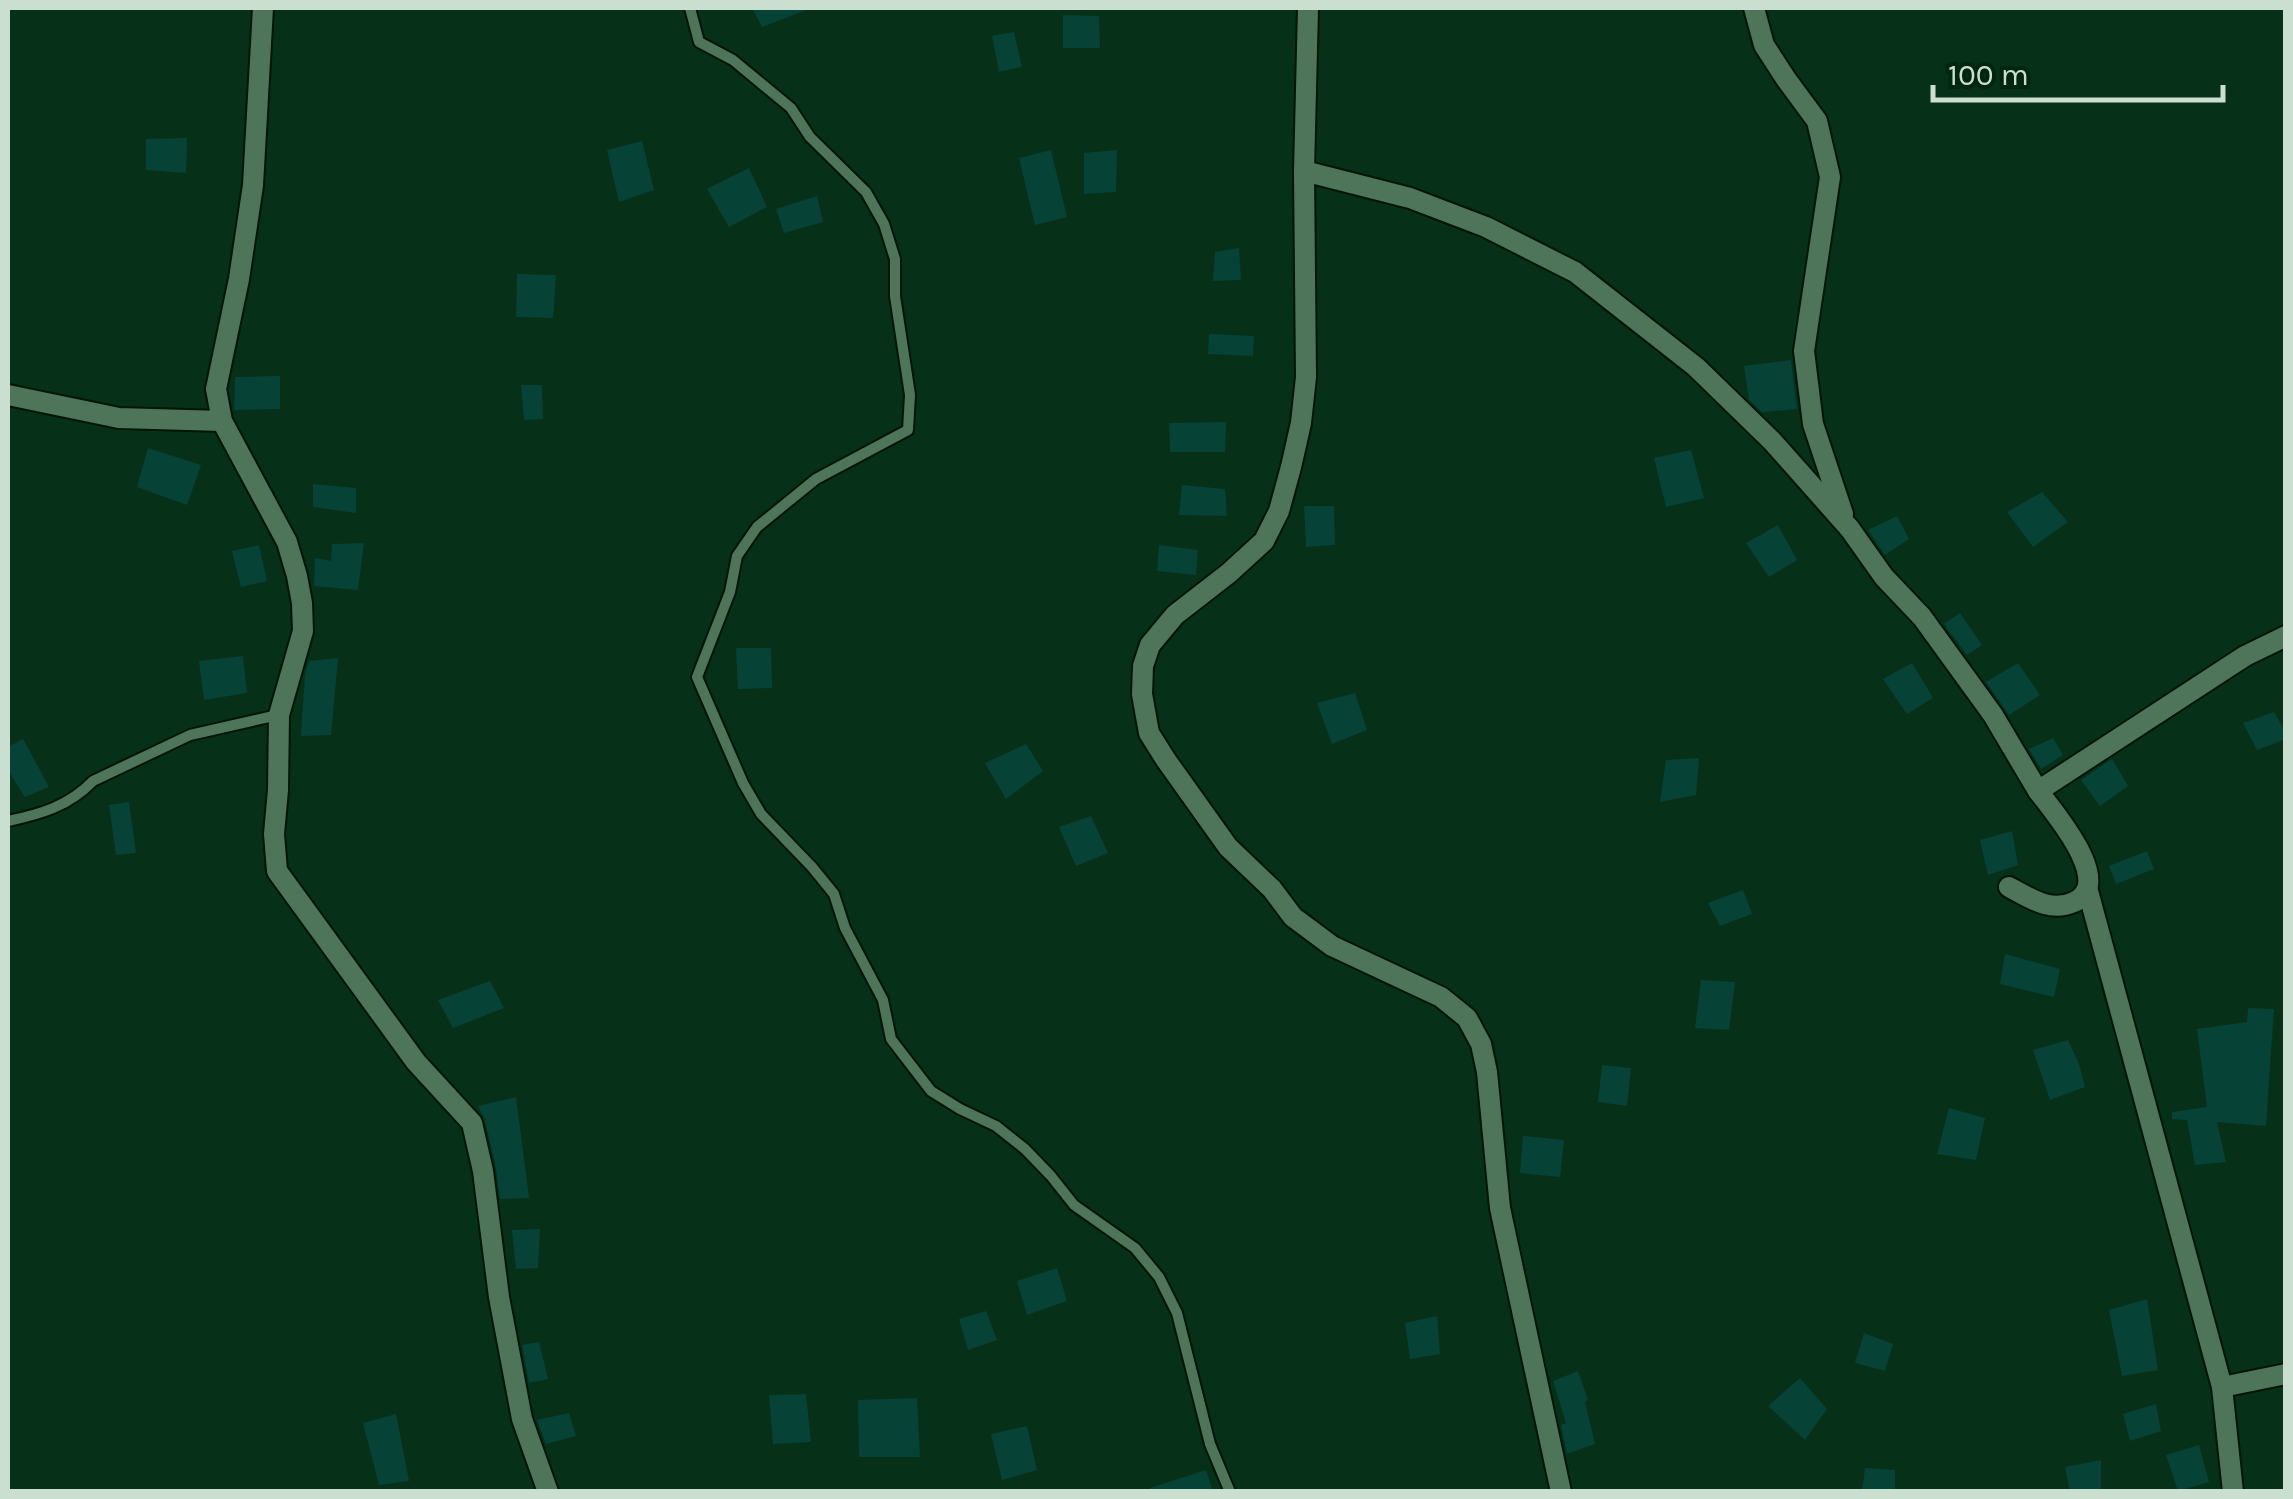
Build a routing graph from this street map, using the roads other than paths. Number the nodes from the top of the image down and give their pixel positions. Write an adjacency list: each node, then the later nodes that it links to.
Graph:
1 (263, 8): 7 (street)
2 (690, 8): 18 (lane)
3 (1308, 8): 5 (street)
4 (1754, 8): 8 (street)
5 (1304, 171): 8 (street); 19 (street)
6 (8, 396): 7 (street)
7 (222, 421): 10 (street)
8 (1846, 525): 11 (street)
9 (2286, 636): 11 (street)
10 (279, 715): 12 (lane); 17 (street)
11 (2038, 791): 14 (street)
12 (8, 821)
13 (2009, 887): 14 (street)
14 (2088, 891): 16 (street)
15 (2286, 1374): 16 (street)
16 (2222, 1387): 20 (street)
17 (548, 1492)
18 (1230, 1492)
19 (1562, 1492)
20 (2233, 1492)

